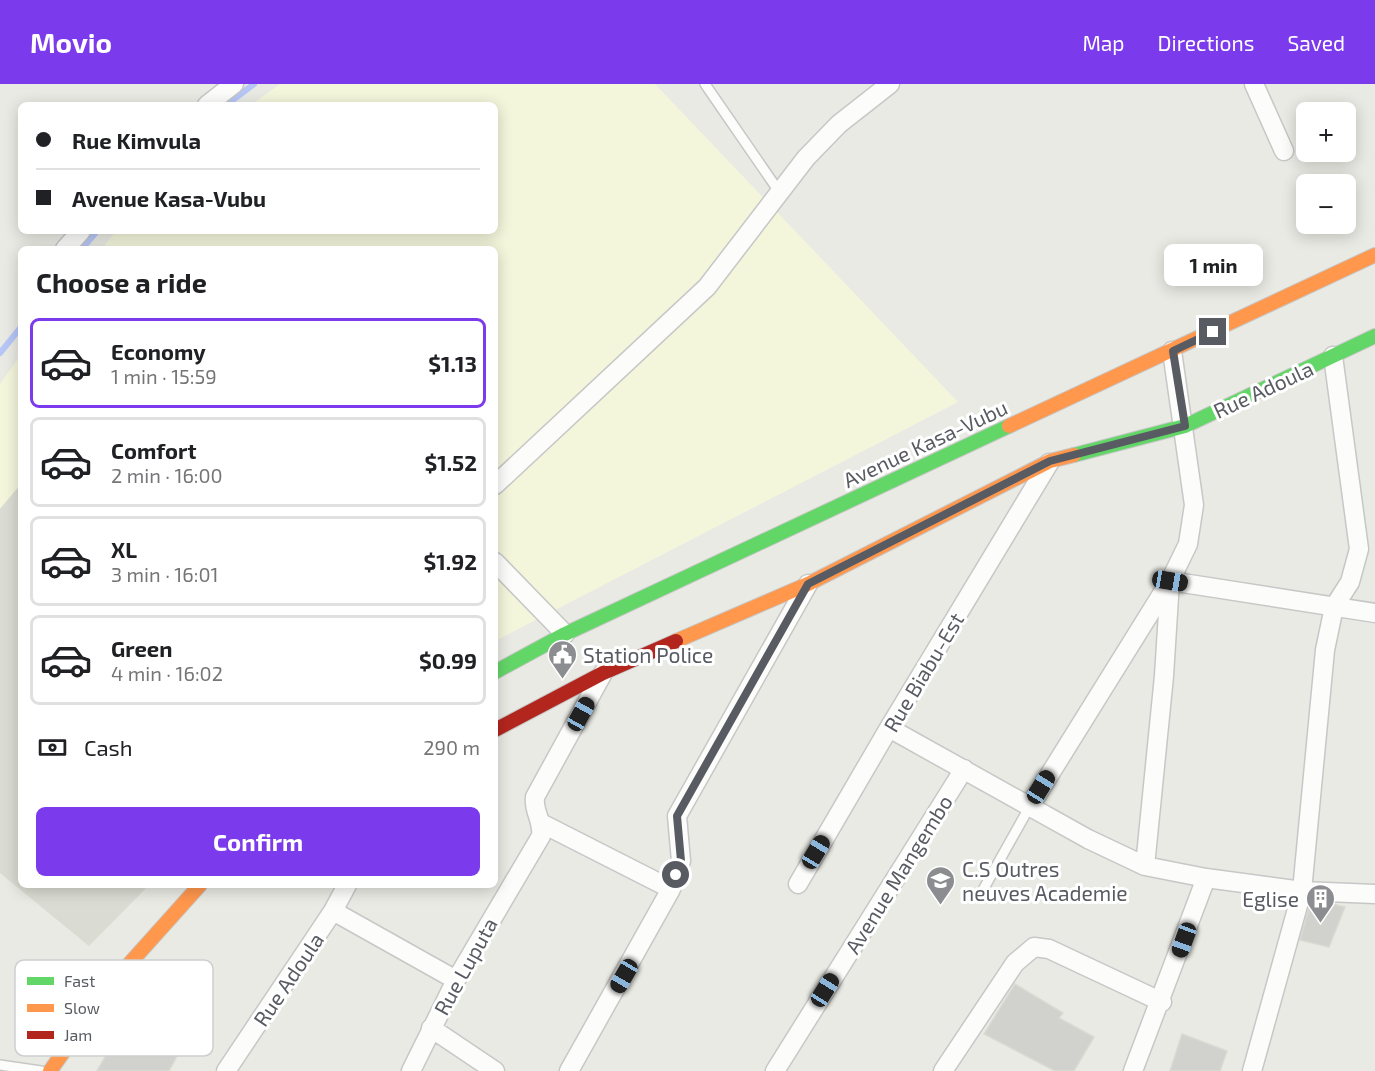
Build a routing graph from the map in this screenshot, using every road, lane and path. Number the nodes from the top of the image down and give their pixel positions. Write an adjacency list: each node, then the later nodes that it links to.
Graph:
1 (234, 84): 5 (street)
2 (705, 84): 7 (lane)
3 (890, 84): 7 (street)
4 (1254, 84): 6 (street)
5 (211, 102)
6 (1284, 151)
7 (780, 193): 16 (street)
8 (78, 234): 9 (street)
9 (68, 246)
10 (1375, 255): 12 (main road, Avenue Kasa-Vubu)
11 (1375, 336): 13 (main road, Rue Adoula)
12 (1173, 351): 14 (street); 22 (main road, Avenue Kasa-Vubu)
13 (1333, 356): 14 (main road, Rue Adoula); 20 (street)
14 (1185, 426): 15 (main road, Rue Adoula); 18 (street)
15 (1050, 461): 19 (main road, Rue Adoula); 26 (street, Rue Biabu-Est)
16 (498, 482)
17 (498, 565): 22 (street)
18 (1170, 581): 20 (street); 28 (street); 30 (street)
19 (808, 584): 24 (main road, Rue Adoula); 35 (street)
20 (1335, 607): 21 (street); 36 (street)
21 (1375, 613)
22 (565, 634): 23 (main road, Avenue Kasa-Vubu)
23 (498, 670)
24 (603, 673): 25 (main road, Rue Adoula); 29 (street)
25 (498, 728)
26 (889, 728): 27 (street); 32 (street, Rue Biabu-Est)
27 (964, 769): 28 (street); 52 (street, Avenue Mangembo)
28 (1030, 806): 30 (street); 38 (lane)
29 (543, 824): 35 (street); 41 (street, Rue Luputa)
30 (1145, 866): 31 (street)
31 (1206, 878): 36 (street); 42 (street)
32 (798, 884)
33 (197, 888): 40 (main road)
34 (345, 888): 39 (street, Rue Adoula)
35 (671, 889): 51 (street)
36 (1302, 891): 37 (street); 55 (street)
37 (1375, 894)
38 (979, 897)
39 (333, 912): 41 (street); 48 (street, Rue Adoula)
40 (133, 960)
41 (456, 980): 43 (street, Rue Luputa)
42 (1161, 1002): 53 (street); 54 (street)
43 (430, 1028): 49 (street, Rue Luputa); 50 (street)
44 (61, 1056): 47 (main road)
45 (0, 1065): 46 (lane)
46 (41, 1071)
47 (50, 1071)
48 (226, 1071)
49 (411, 1071)
50 (495, 1071)
51 (569, 1071)
52 (775, 1071)
53 (943, 1071)
54 (1133, 1071)
55 (1252, 1071)

